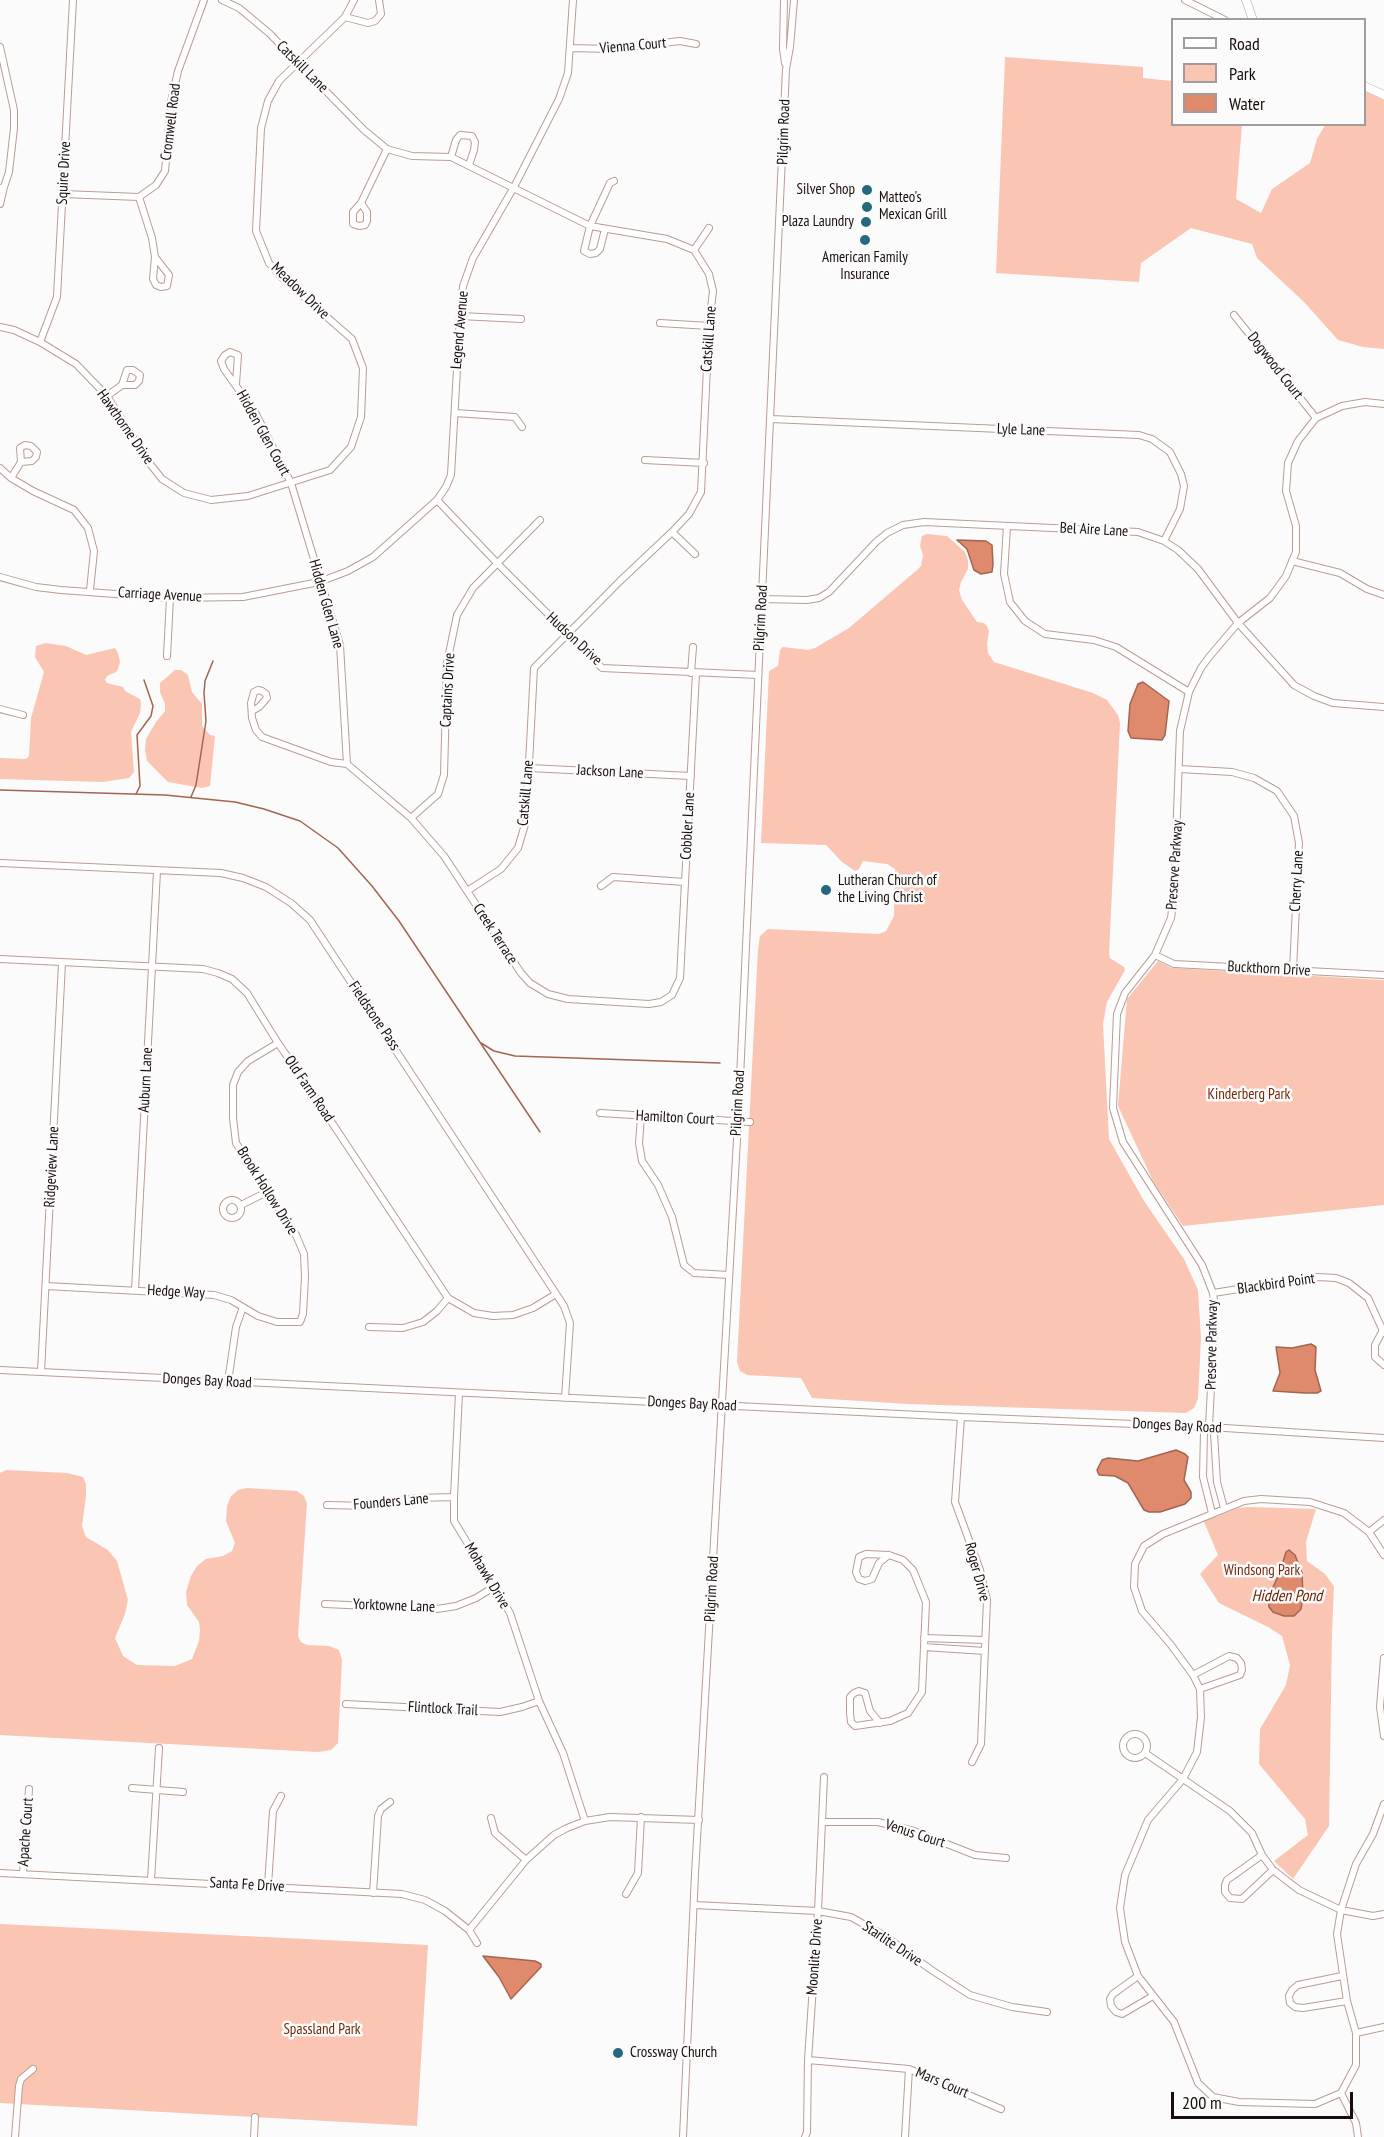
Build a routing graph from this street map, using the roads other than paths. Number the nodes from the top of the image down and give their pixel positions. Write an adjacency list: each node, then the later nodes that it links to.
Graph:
1 (73, 0): 27 (street, Squire Drive)
2 (204, 0): 28 (street, Cromwell Road)
3 (222, 0): 17 (street, Catskill Lane)
4 (354, 0): 11 (street, Meadow Drive)
5 (380, 0): 11 (street)
6 (573, 0): 16 (street, Legend Avenue)
7 (784, 0): 18 (street, Pilgrim Road)
8 (794, 0): 18 (street, Pilgrim Road)
9 (1185, 0): 12 (street)
10 (1246, 0): 13 (main road)
11 (345, 17): 17 (street, Meadow Drive)
12 (1221, 18)
13 (1250, 18)
14 (696, 44): 16 (street, Vienna Court)
15 (0, 48): 26 (street)
16 (570, 48): 25 (street, Legend Avenue)
17 (298, 63): 21 (street, Catskill Lane); 56 (street, Meadow Drive)
18 (786, 69): 49 (street, Pilgrim Road)
19 (1366, 86): 20 (main road)
20 (1384, 95)
21 (387, 150): 22 (street, Catskill Lane); 29 (street)
22 (452, 157): 23 (street, Catskill Lane); 23 (street)
23 (469, 165): 25 (street, Catskill Lane)
24 (614, 181): 31 (street)
25 (514, 187): 31 (street, Catskill Lane); 37 (street, Legend Avenue)
26 (2, 188): 30 (street)
27 (63, 194): 28 (street); 42 (street, Squire Drive)
28 (139, 197): 35 (street)
29 (361, 203)
30 (0, 204)
31 (590, 226): 33 (street, Catskill Lane); 33 (street)
32 (709, 228): 34 (street)
33 (605, 229): 34 (street, Catskill Lane)
34 (694, 250): 40 (street, Catskill Lane)
35 (154, 257)
36 (1234, 315): 48 (street, Dogwood Court)
37 (460, 316): 38 (street); 47 (street, Legend Avenue)
38 (521, 319)
39 (660, 323): 40 (street)
40 (709, 326): 53 (street, Catskill Lane)
41 (0, 327): 42 (street, Hawthorne Drive)
42 (40, 342): 45 (street, Hawthorne Drive)
43 (236, 384): 43 (street, Hidden Glen Court); 56 (street, Hidden Glen Court)
44 (122, 385): 45 (street)
45 (107, 396): 56 (street, Hawthorne Drive)
46 (1384, 404): 48 (street, Preserve Parkway)
47 (455, 413): 50 (street); 57 (street, Legend Avenue)
48 (1316, 418): 63 (street, Preserve Parkway)
49 (771, 419): 61 (street, Lyle Lane); 70 (street, Pilgrim Road)
50 (522, 427)
51 (645, 460): 53 (street)
52 (21, 462): 55 (street)
53 (704, 464): 60 (street, Catskill Lane)
54 (0, 468): 55 (street)
55 (10, 478): 67 (street)
56 (291, 483): 66 (street, Hidden Glen Lane)
57 (437, 500): 64 (street, Hudson Drive); 66 (street, Legend Avenue)
58 (540, 520): 64 (street, Captains Drive)
59 (1007, 526): 61 (street, Bel Aire Lane); 70 (street, Bel Aire Lane); 77 (street)
60 (672, 532): 62 (street); 72 (street, Catskill Lane)
61 (1164, 541): 71 (street, Bel Aire Lane)
62 (695, 554)
63 (1292, 561): 68 (street); 71 (street, Preserve Parkway)
64 (497, 563): 72 (street, Hudson Drive); 86 (street, Captains Drive)
65 (0, 577): 67 (street, Carriage Avenue)
66 (320, 582): 69 (street, Carriage Avenue); 82 (street, Hidden Glen Lane)
67 (90, 590): 69 (street, Carriage Avenue)
68 (1384, 595)
69 (170, 598): 74 (street)
70 (762, 599): 76 (street, Pilgrim Road)
71 (1238, 623): 77 (street, Preserve Parkway); 78 (street, Bel Aire Lane)
72 (567, 634): 75 (street, Hudson Drive); 83 (street, Catskill Lane)
73 (693, 647): 75 (street, Cobbler Lane)
74 (167, 656)
75 (694, 673): 76 (street, Hudson Drive); 85 (street, Cobbler Lane)
76 (758, 675): 102 (street, Pilgrim Road)
77 (1189, 692): 84 (street, Preserve Parkway)
78 (1384, 707)
79 (0, 709): 81 (street)
80 (252, 711): 82 (street)
81 (23, 715)
82 (346, 764): 86 (street, Creek Terrace)
83 (529, 768): 85 (street, Jackson Lane); 91 (street, Catskill Lane)
84 (1180, 769): 92 (street, Preserve Parkway); 96 (street, Cherry Lane)
85 (691, 776): 89 (street, Cobbler Lane)
86 (411, 818): 91 (street, Creek Terrace)
87 (0, 863): 88 (street, Fieldstone Pass)
88 (157, 871): 95 (street, Auburn Lane); 110 (street, Fieldstone Pass)
89 (685, 882): 90 (street); 98 (street, Cobbler Lane)
90 (601, 886)
91 (467, 891): 98 (street, Creek Terrace)
92 (1155, 955): 96 (street, Buckthorn Drive); 109 (street, Preserve Parkway)
93 (0, 959): 94 (street, Old Farm Road)
94 (62, 963): 95 (street, Old Farm Road); 107 (street, Ridgeview Lane)
95 (152, 967): 99 (street, Old Farm Road); 108 (street, Auburn Lane)
96 (1293, 970): 97 (street, Buckthorn Drive)
97 (1384, 975)
98 (680, 978)
99 (278, 1043): 104 (street, Brook Hollow Drive); 111 (street, Old Farm Road)
100 (600, 1113): 101 (street, Hamilton Court)
101 (641, 1117): 102 (street, Hamilton Court); 106 (street)
102 (738, 1122): 103 (street, Hamilton Court); 106 (street, Pilgrim Road)
103 (750, 1122)
104 (267, 1192): 105 (street); 113 (street, Brook Hollow Drive)
105 (241, 1205)
106 (729, 1275): 122 (street, Pilgrim Road)
107 (46, 1286): 108 (street, Hedge Way); 118 (street, Ridgeview Lane)
108 (135, 1290): 112 (street, Hedge Way)
109 (1213, 1293): 115 (street, Blackbird Point); 124 (street, Preserve Parkway)
110 (556, 1294): 111 (street, Old Farm Road); 121 (street, Fieldstone Pass)
111 (448, 1298): 114 (street)
112 (243, 1307): 113 (street, Hedge Way); 119 (street)
113 (300, 1322)
114 (369, 1327)
115 (1383, 1333): 116 (street, Blackbird Point)
116 (1384, 1365)
117 (0, 1370): 118 (street, Donges Bay Road)
118 (41, 1372): 119 (street, Donges Bay Road)
119 (228, 1382): 120 (street, Donges Bay Road)
120 (459, 1393): 121 (street, Donges Bay Road); 126 (street, Mohawk Drive)
121 (565, 1398): 122 (street, Donges Bay Road)
122 (723, 1406): 123 (street, Donges Bay Road); 161 (street, Pilgrim Road)
123 (961, 1417): 124 (street, Donges Bay Road); 137 (street, Roger Drive)
124 (1209, 1427): 125 (street, Donges Bay Road); 128 (street); 129 (street)
125 (1384, 1438)
126 (454, 1497): 127 (street, Founders Lane); 134 (street, Mohawk Drive)
127 (327, 1505)
128 (1224, 1508): 129 (street); 131 (street)
129 (1212, 1513): 141 (street)
130 (1384, 1520): 131 (street)
131 (1369, 1532): 132 (street)
132 (1384, 1552)
133 (889, 1555): 133 (street); 136 (street)
134 (494, 1587): 135 (street, Yorktowne Lane); 143 (street, Mohawk Drive)
135 (325, 1604)
136 (924, 1638): 137 (street); 138 (street)
137 (985, 1640): 139 (street, Roger Drive)
138 (924, 1647): 139 (street); 145 (street)
139 (985, 1651): 149 (street, Roger Drive)
140 (1384, 1658): 146 (street)
141 (1193, 1675): 142 (street); 142 (street)
142 (1200, 1689): 151 (street)
143 (539, 1701): 144 (street, Flintlock Trail); 162 (street, Mohawk Drive)
144 (346, 1704)
145 (880, 1723): 145 (street)
146 (1384, 1736)
147 (159, 1748): 154 (street)
148 (1145, 1753): 148 (street); 151 (street)
149 (972, 1762)
150 (824, 1777): 163 (street, Moonlite Drive)
151 (1183, 1779): 164 (street); 180 (street)
152 (132, 1788): 154 (street)
153 (29, 1789): 169 (street, Apache Court)
154 (156, 1790): 155 (street); 170 (street)
155 (183, 1792)
156 (282, 1796): 171 (street)
157 (390, 1802): 172 (street)
158 (1384, 1804): 175 (street)
159 (641, 1817): 161 (street); 162 (street); 173 (street)
160 (491, 1818): 166 (street)
161 (699, 1820): 174 (street, Pilgrim Road)
162 (585, 1821): 166 (street)
163 (823, 1822): 165 (street, Venus Court); 176 (street, Moonlite Drive)
164 (1262, 1855): 167 (street); 167 (street)
165 (1006, 1858)
166 (526, 1860): 178 (street)
167 (1273, 1870): 175 (street)
168 (0, 1873): 169 (street, Santa Fe Drive)
169 (23, 1874): 170 (street, Santa Fe Drive)
170 (151, 1880): 171 (street, Santa Fe Drive)
171 (268, 1885): 172 (street, Santa Fe Drive)
172 (373, 1893): 178 (street, Santa Fe Drive)
173 (626, 1894)
174 (694, 1905): 176 (street, Starlite Drive); 195 (street, Pilgrim Road)
175 (1341, 1910): 177 (street); 181 (street)
176 (818, 1911): 184 (street, Starlite Drive); 187 (street, Moonlite Drive)
177 (1384, 1914)
178 (469, 1930): 179 (street, Santa Fe Drive)
179 (477, 1943)
180 (1138, 1976): 182 (street); 182 (street)
181 (1342, 1976): 183 (street); 183 (street)
182 (1153, 1996): 190 (street)
183 (1347, 2001): 186 (street)
184 (1047, 2012)
185 (1384, 2027): 186 (street)
186 (1356, 2032): 190 (street)
187 (808, 2060): 189 (street, Mars Court); 196 (street, Moonlite Drive)
188 (33, 2069): 193 (street)
189 (909, 2070): 191 (street, Mars Court); 197 (street)
190 (1341, 2093): 198 (street)
191 (1001, 2109)
192 (255, 2117): 194 (street)
193 (15, 2137)
194 (254, 2137)
195 (683, 2137)
196 (805, 2137)
197 (905, 2137)
198 (1358, 2137)

